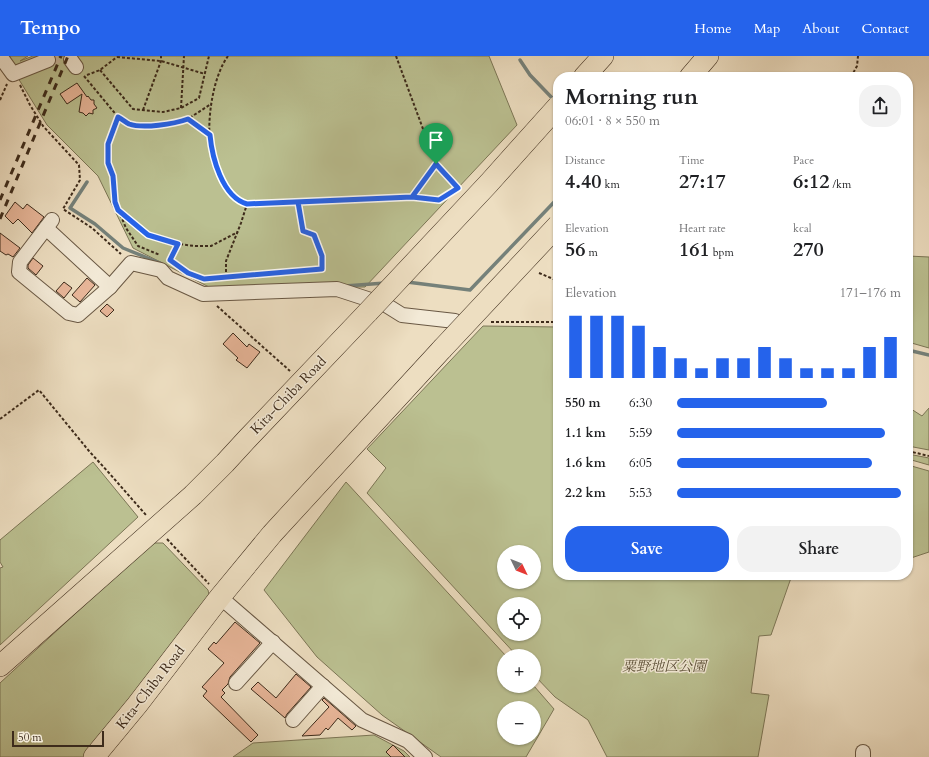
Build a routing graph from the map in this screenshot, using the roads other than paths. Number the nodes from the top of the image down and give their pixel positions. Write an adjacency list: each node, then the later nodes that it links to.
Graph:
1 (0, 56): 7 (street)
2 (603, 56): 5 (highway)
3 (708, 56): 6 (highway)
4 (48, 60): 7 (street)
5 (589, 72)
6 (694, 72)
7 (7, 73)
8 (553, 112): 14 (highway, Kita-Chiba Road, bridge)
9 (553, 230): 12 (highway, Kita-Chiba Road, bridge)
10 (110, 286): 10 (street); 11 (street)
11 (455, 321)
12 (220, 597): 13 (street); 18 (highway, Kita-Chiba Road)
13 (273, 642): 15 (street); 16 (street)
14 (0, 666)
15 (236, 683)
16 (323, 686): 17 (street); 19 (street)
17 (293, 720)
18 (94, 757)
19 (425, 757)

